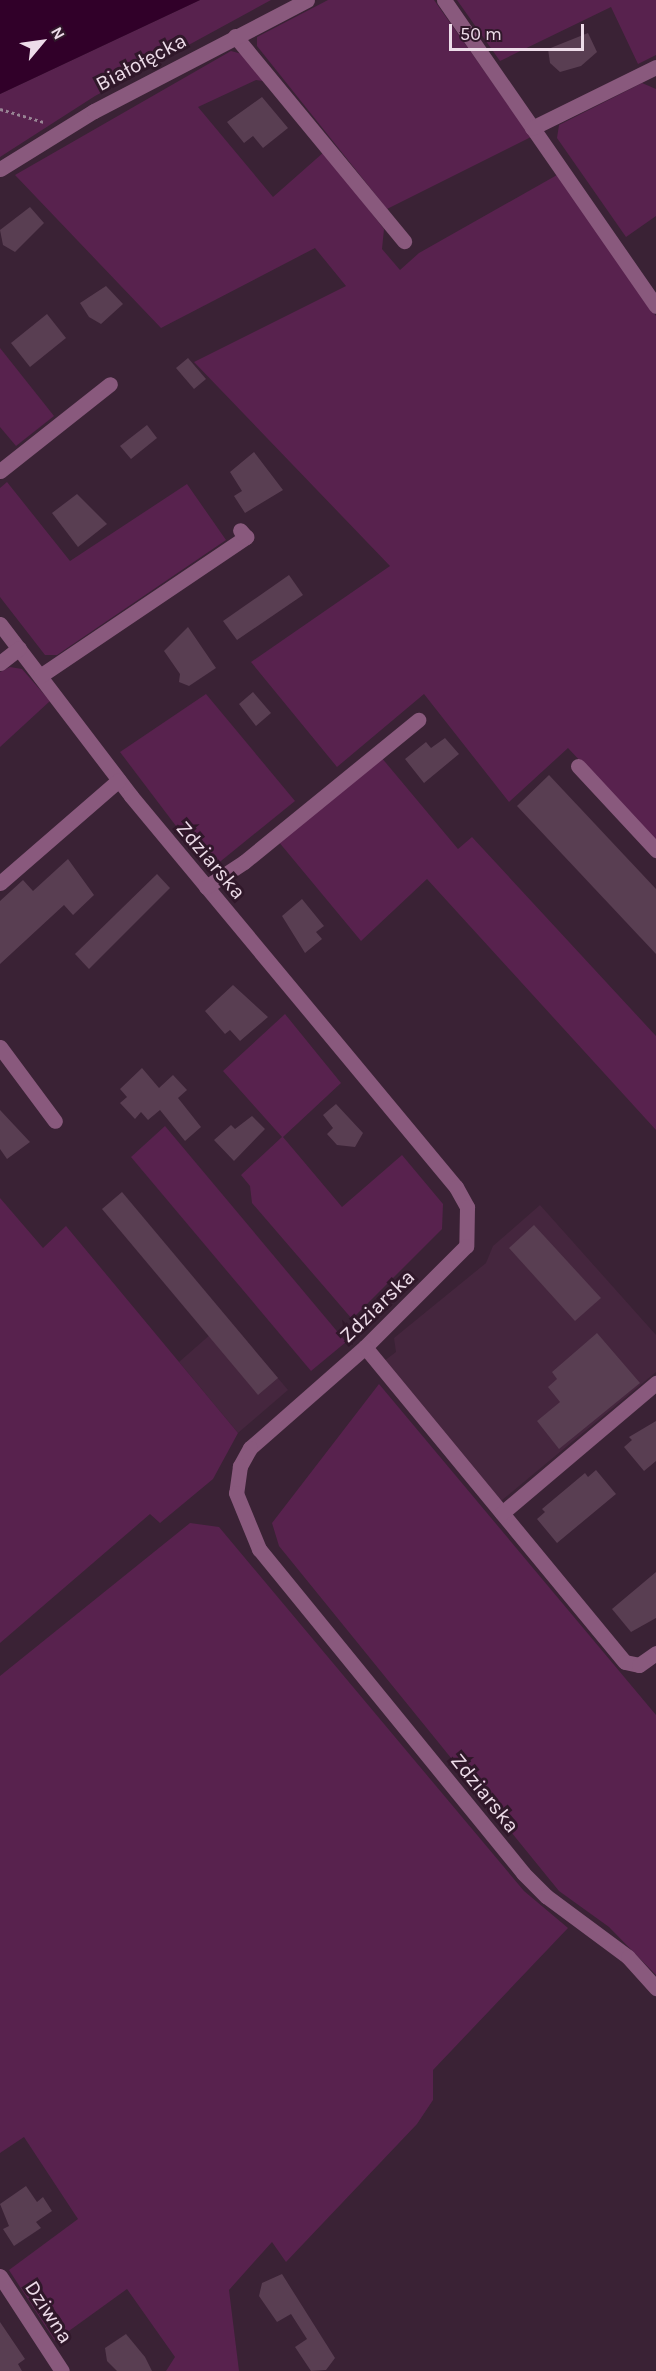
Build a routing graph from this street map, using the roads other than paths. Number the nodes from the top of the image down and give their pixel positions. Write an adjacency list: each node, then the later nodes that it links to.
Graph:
1 (307, 0): 3 (street, Białołęcka)
2 (444, 0): 5 (street)
3 (235, 36): 6 (street, Białołęcka); 7 (street)
4 (656, 68): 5 (street)
5 (532, 128): 8 (street)
6 (0, 169)
7 (404, 241)
8 (656, 306)
9 (110, 384): 10 (street)
10 (0, 471)
11 (240, 530): 15 (street)
12 (0, 624): 13 (street, Zdziarska)
13 (19, 648): 14 (street); 15 (street, Zdziarska)
14 (0, 663)
15 (40, 676): 18 (street, Zdziarska)
16 (418, 720): 21 (street)
17 (578, 766): 19 (street)
18 (118, 780): 20 (street); 21 (street, Zdziarska)
19 (656, 850)
20 (0, 884)
21 (206, 887): 24 (street, Zdziarska)
22 (0, 1047): 23 (street)
23 (55, 1121)
24 (365, 1347): 26 (street); 28 (street, Zdziarska)
25 (656, 1383): 26 (street)
26 (502, 1513): 27 (street)
27 (656, 1653)
28 (656, 1988)
29 (0, 2276): 30 (street, Dziwna)
30 (62, 2371)

